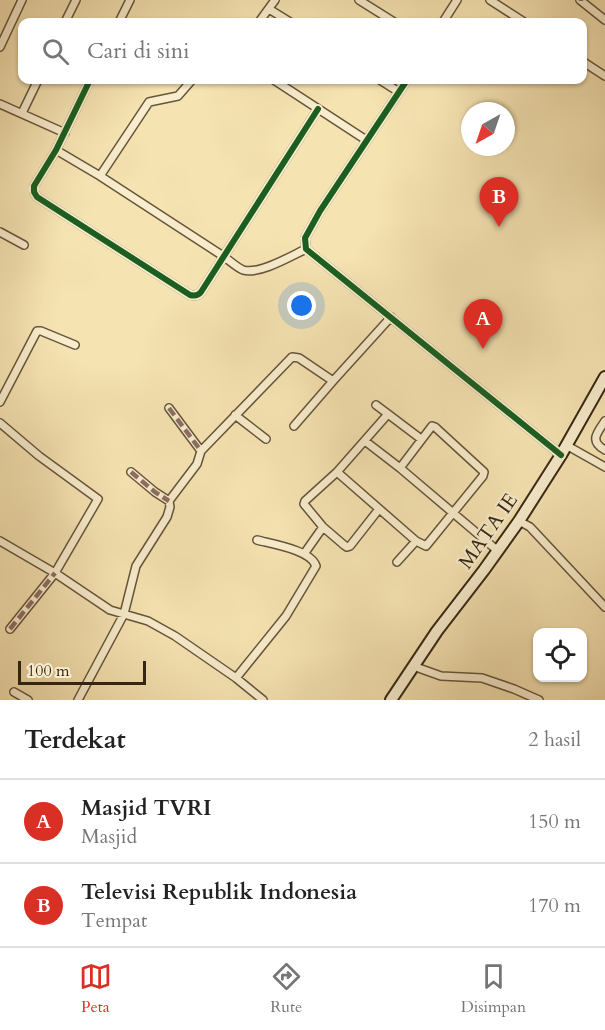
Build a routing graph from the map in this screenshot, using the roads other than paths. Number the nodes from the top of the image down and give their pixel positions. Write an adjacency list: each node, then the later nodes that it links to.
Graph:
1 (22, 0): 18 (street)
2 (76, 0): 10 (street)
3 (130, 0): 11 (street)
4 (275, 0): 9 (street)
5 (359, 0): 14 (street)
6 (457, 0): 15 (street)
7 (490, 0): 16 (street)
8 (581, 0): 17 (street)
9 (268, 9): 12 (street); 13 (street)
10 (67, 18)
11 (121, 18)
12 (262, 18)
13 (283, 18)
14 (388, 18)
15 (446, 18)
16 (518, 18)
17 (605, 20)
18 (0, 45)
19 (587, 64): 20 (street)
20 (605, 76)
21 (36, 84): 30 (street)
22 (88, 84): 31 (street)
23 (188, 84): 34 (street)
24 (280, 84): 29 (street)
25 (386, 84): 27 (street)
26 (404, 84): 27 (street)
27 (399, 92): 32 (street)
28 (0, 104): 30 (street)
29 (318, 109): 32 (street); 38 (street)
30 (22, 112): 31 (street)
31 (64, 133): 33 (street)
32 (366, 140): 37 (street)
33 (56, 150): 34 (street); 38 (street)
34 (100, 176): 38 (street)
35 (0, 232): 36 (street)
36 (24, 245)
37 (306, 249): 38 (street); 39 (street)
38 (223, 256)
39 (391, 318): 42 (street); 54 (street)
40 (75, 345): 43 (street)
41 (605, 378): 54 (street, MATA IE)
42 (333, 381): 47 (street); 50 (street)
43 (0, 402)
44 (376, 405): 46 (street)
45 (169, 408): 56 (street)
46 (388, 414): 52 (street); 53 (street)
47 (235, 415): 51 (street); 56 (street)
48 (605, 421): 55 (street)
49 (0, 423): 72 (street)
50 (294, 426)
51 (266, 439)
52 (421, 439): 58 (street); 63 (street)
53 (365, 441): 58 (street); 60 (street)
54 (564, 450): 57 (street); 64 (street, MATA IE)
55 (605, 450)
56 (201, 451): 61 (street)
57 (605, 467)
58 (400, 468): 63 (street)
59 (131, 472): 61 (street)
60 (337, 472): 62 (street); 65 (street)
61 (169, 501): 74 (street)
62 (379, 509): 65 (street); 67 (street)
63 (452, 512): 67 (street); 69 (street)
64 (519, 521): 69 (street, MATA IE); 73 (street)
65 (323, 527): 70 (street)
66 (257, 540): 70 (street)
67 (416, 540): 71 (street)
68 (0, 541): 72 (street)
69 (498, 551): 76 (street, MATA IE)
70 (304, 554): 77 (street)
71 (397, 562)
72 (55, 573): 74 (street); 75 (street)
73 (605, 608)
74 (124, 614): 77 (street); 80 (street)
75 (10, 629)
76 (413, 666): 82 (street, MATA IE); 83 (street)
77 (236, 678): 81 (street)
78 (14, 692): 79 (street)
79 (28, 700)
80 (78, 700)
81 (263, 700)
82 (391, 700)
83 (539, 700)

